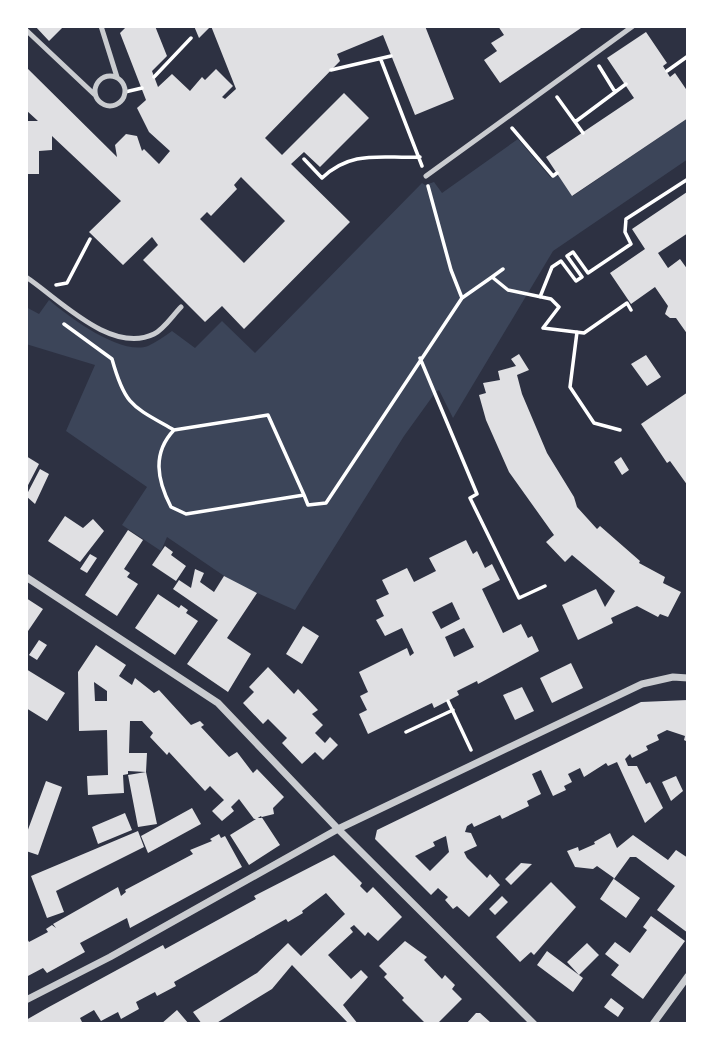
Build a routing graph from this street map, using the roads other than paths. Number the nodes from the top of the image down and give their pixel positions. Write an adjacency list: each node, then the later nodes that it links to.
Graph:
1 (101, 26): 4 (lane)
2 (633, 26): 6 (lane)
3 (26, 30): 5 (lane)
4 (117, 77): 5 (lane); 5 (lane)
5 (95, 95)
6 (426, 176)
7 (26, 277): 8 (lane)
8 (181, 307)
9 (26, 577): 11 (street)
10 (688, 678): 11 (street)
11 (338, 829): 13 (street); 14 (street)
12 (688, 976): 15 (street)
13 (26, 1000)
14 (534, 1024)
15 (653, 1024)

